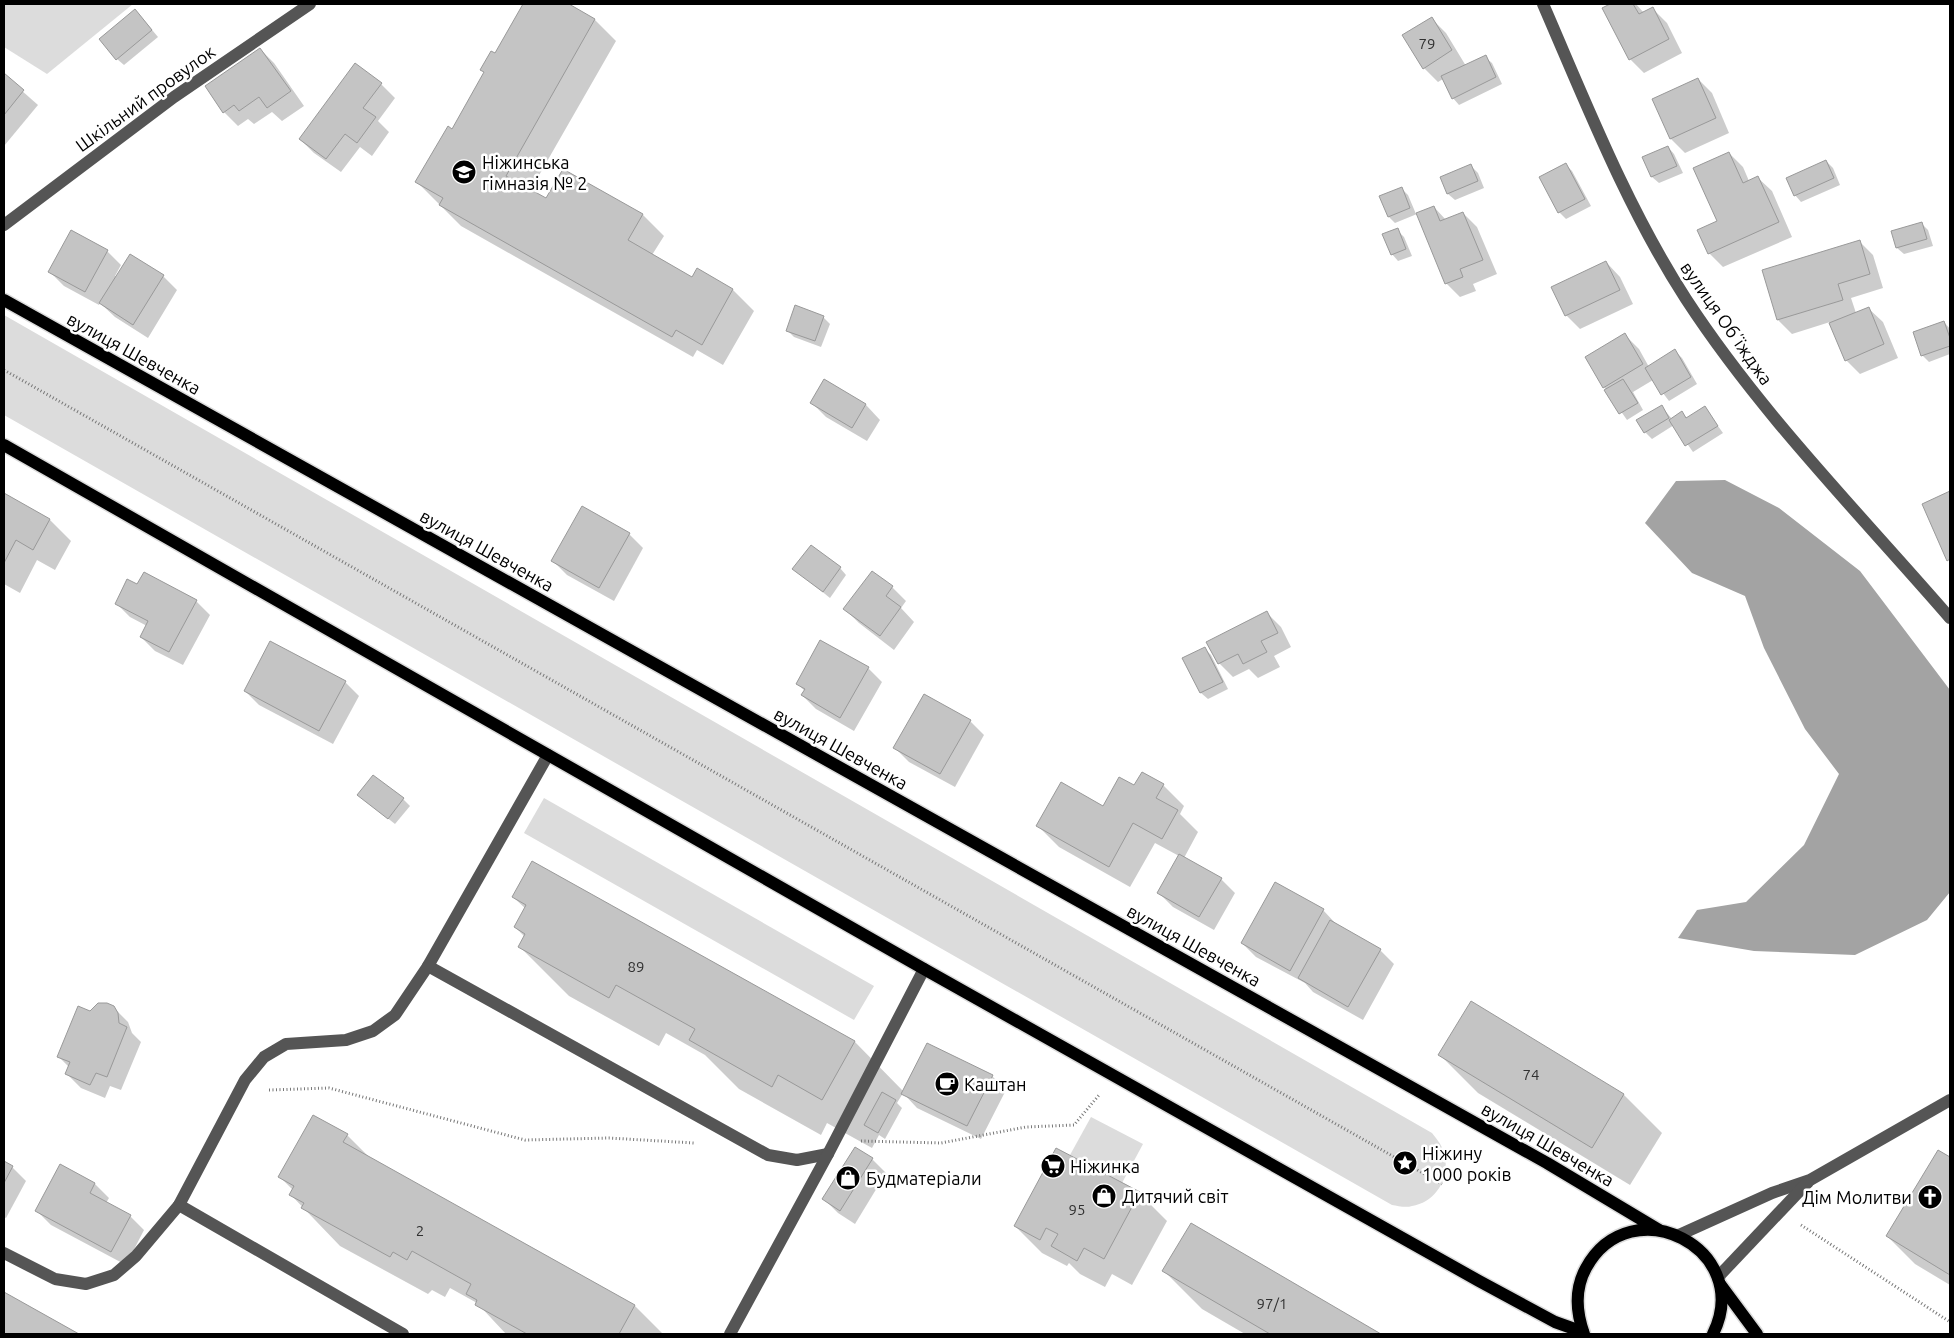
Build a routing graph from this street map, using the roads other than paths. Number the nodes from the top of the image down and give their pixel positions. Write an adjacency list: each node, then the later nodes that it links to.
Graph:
1 (310, 4): 3 (street, Шкільний провулок)
2 (1543, 4): 6 (street, вулиця Обʼїжджа)
3 (4, 225)
4 (4, 300): 14 (main road, вулиця Шевченка)
5 (4, 445): 7 (main road)
6 (1950, 618)
7 (548, 755): 8 (street); 9 (main road)
8 (428, 966): 11 (street); 13 (street)
9 (924, 968): 11 (street); 18 (main road)
10 (1950, 1100): 12 (street)
11 (828, 1154): 20 (street)
12 (1810, 1180): 15 (street); 17 (street)
13 (179, 1205): 16 (street); 19 (street)
14 (1659, 1230): 15 (main road); 18 (main road)
15 (1679, 1236): 17 (main road)
16 (4, 1253)
17 (1718, 1280): 21 (main road); 22 (main road)
18 (1584, 1333)
19 (403, 1334)
20 (730, 1334)
21 (1712, 1334)
22 (1757, 1334)

